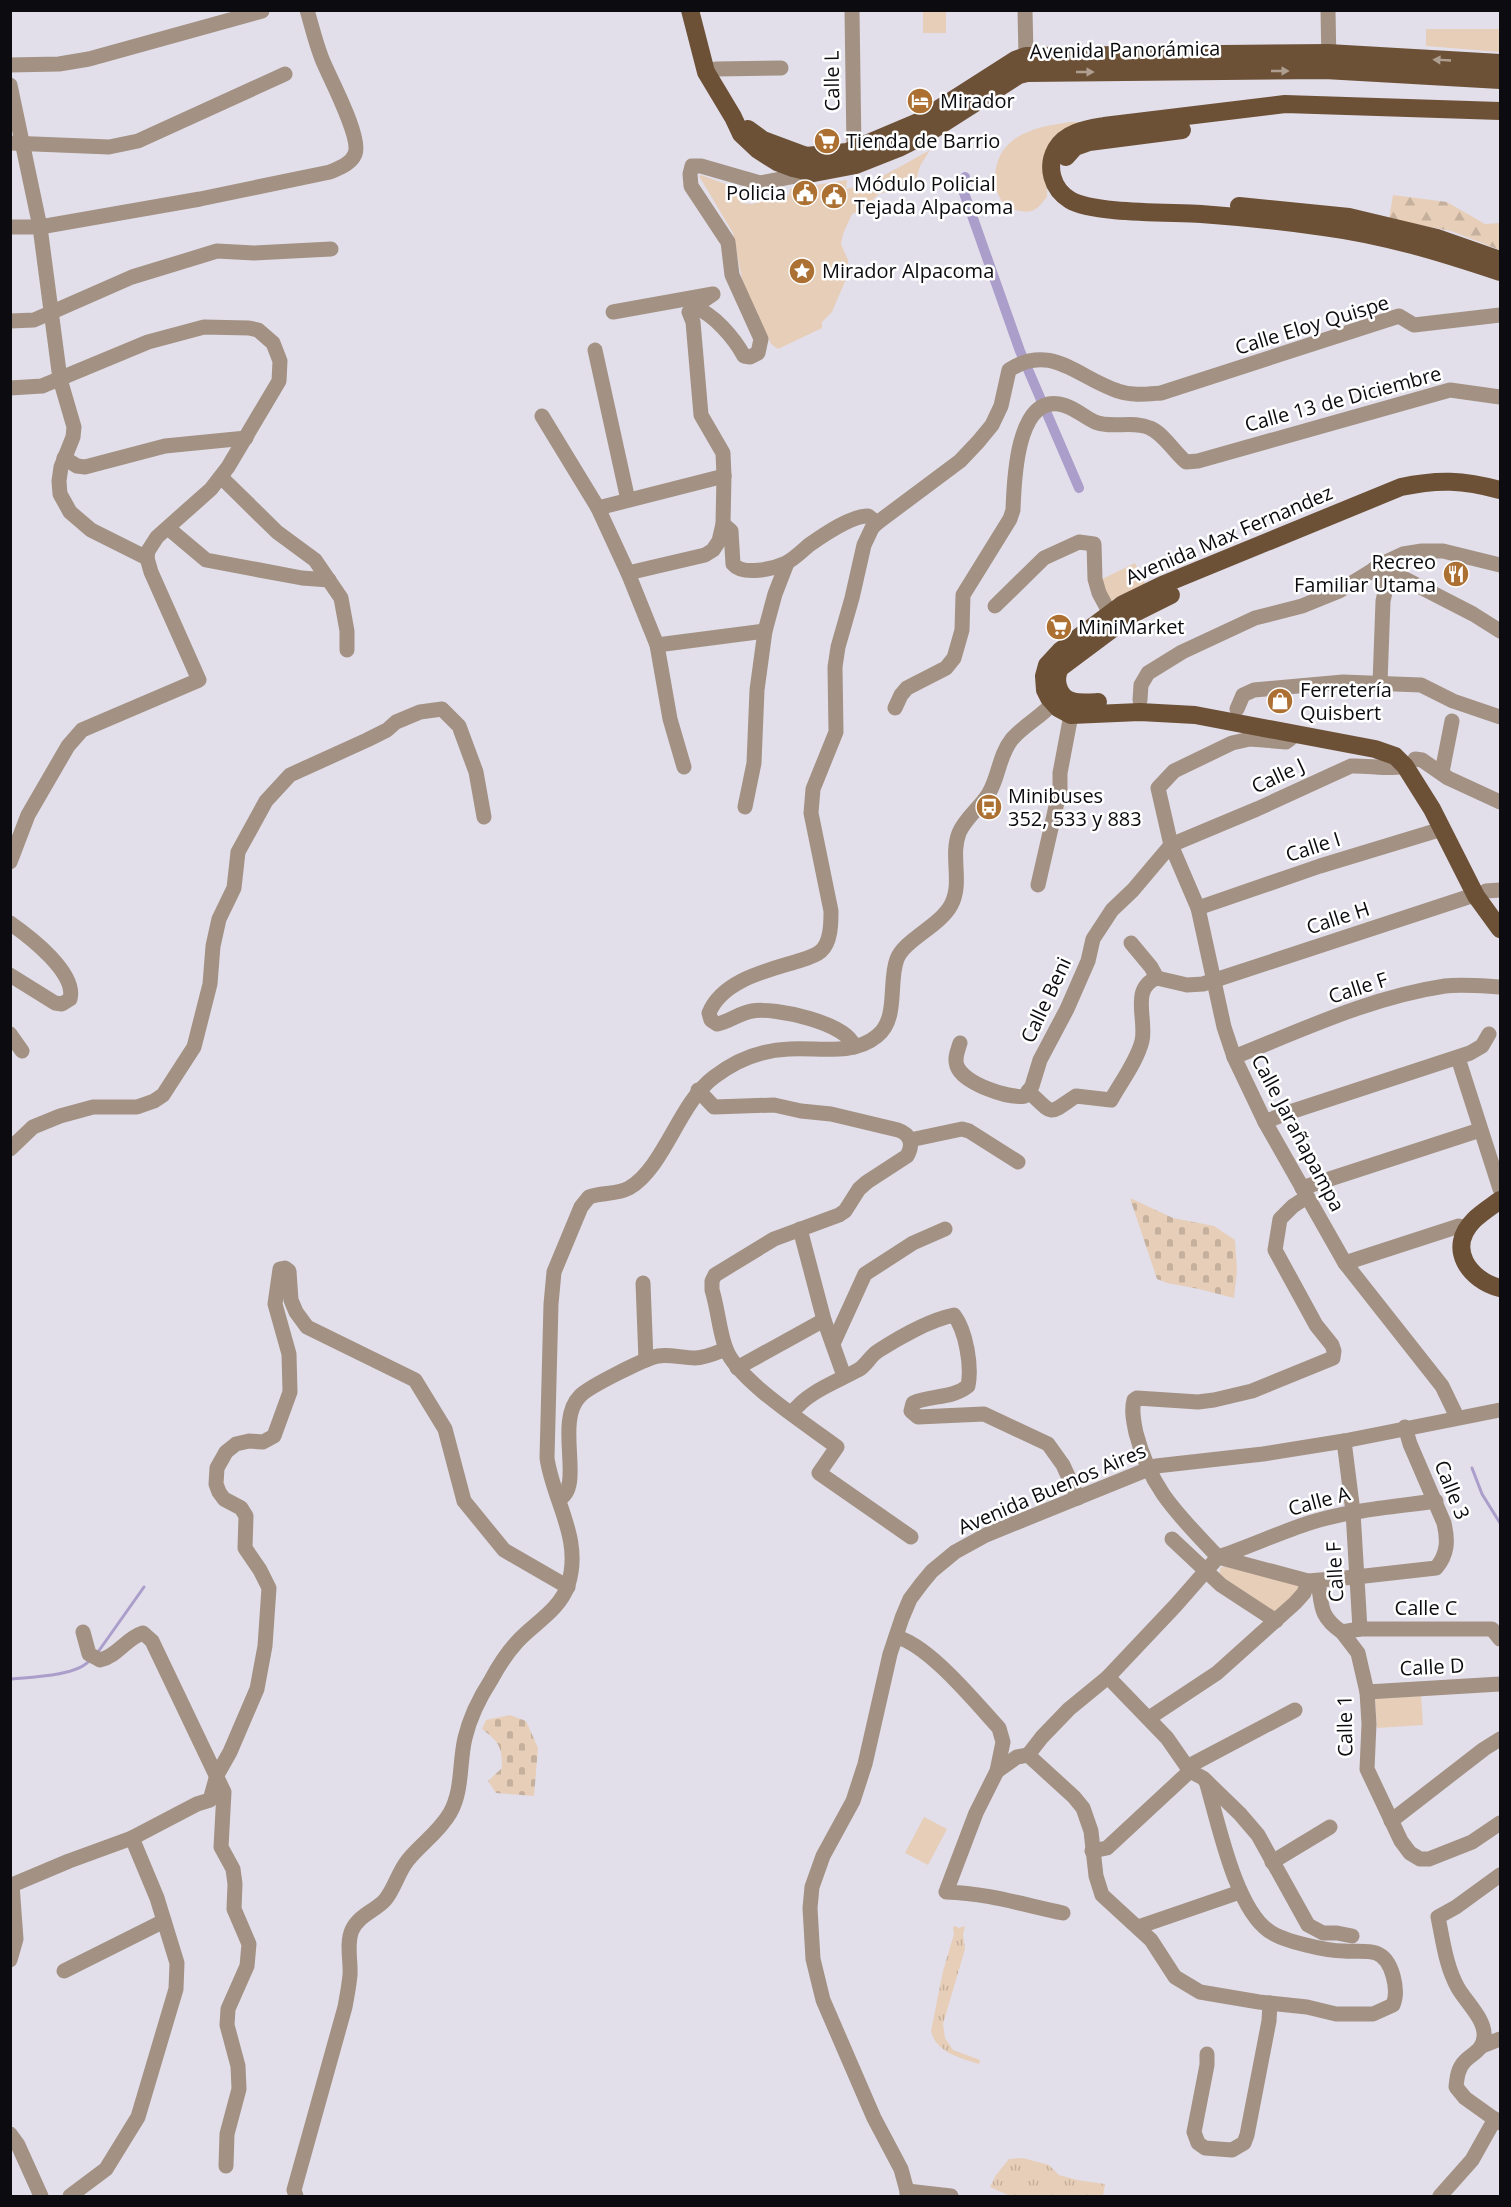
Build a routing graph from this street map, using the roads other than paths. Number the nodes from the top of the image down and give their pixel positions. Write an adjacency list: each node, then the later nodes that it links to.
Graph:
1 (307, 10): 23 (street)
2 (690, 10): 12 (main road, Avenida Panorámica)
3 (852, 10): 20 (street, Calle L)
4 (1025, 10): 9 (street)
5 (1328, 10): 7 (street)
6 (262, 11): 10 (street)
7 (1329, 62): 8 (main road, Avenida Panorámica, one-way to 7); 9 (main road, Avenida Panorámica); 14 (main road, Avenida Panorámica)
8 (1500, 63)
9 (1026, 64): 20 (main road, Avenida Panorámica)
10 (10, 65)
11 (781, 68): 12 (street)
12 (706, 72): 21 (main road, Avenida Panorámica)
13 (285, 74): 19 (street)
14 (1500, 80)
15 (10, 85): 19 (street)
16 (1285, 110): 17 (main road); 18 (main road); 24 (main road)
17 (1500, 111)
18 (1500, 123)
19 (17, 144): 23 (street)
20 (855, 158): 21 (main road, Avenida Panorámica)
21 (814, 164): 28 (street)
22 (10, 227): 23 (street)
23 (40, 227): 30 (street)
24 (1366, 227): 26 (main road); 27 (main road)
25 (331, 249): 30 (street)
26 (1500, 260)
27 (1500, 272)
28 (694, 307): 29 (street); 40 (street)
29 (613, 312)
30 (50, 314): 32 (street); 34 (street)
31 (1500, 315): 47 (street, Calle Eloy Quispe)
32 (10, 321)
33 (594, 350): 44 (street)
34 (60, 379): 35 (street); 38 (street); 39 (street)
35 (10, 388)
36 (1500, 397): 65 (street, Calle 13 de Diciembre)
37 (542, 416): 46 (street)
38 (246, 438): 39 (street); 41 (street)
39 (64, 458): 50 (street)
40 (724, 476): 44 (street); 48 (street)
41 (221, 477): 49 (street); 55 (street)
42 (1428, 487): 43 (main road, Avenida Max Fernandez); 45 (main road, Avenida Max Fernandez); 57 (main road, Avenida Max Fernandez)
43 (1500, 490)
44 (628, 500): 46 (street)
45 (1500, 503)
46 (598, 508): 54 (street)
47 (878, 523): 51 (street); 94 (street)
48 (723, 524): 51 (street); 54 (street)
49 (168, 528): 50 (street); 55 (street)
50 (147, 558): 79 (street)
51 (787, 563): 58 (street)
52 (1500, 565): 53 (street)
53 (1382, 572): 59 (street); 62 (street); 64 (street)
54 (628, 573): 60 (street)
55 (329, 580): 61 (street)
56 (994, 606): 57 (street)
57 (1113, 620): 63 (main road, Avenida Max Fernandez)
58 (765, 631): 60 (street); 75 (street)
59 (1500, 631)
60 (657, 645): 72 (street)
61 (347, 650)
62 (1380, 683): 67 (street); 68 (street)
63 (1057, 699): 64 (main road); 66 (main road); 94 (street)
64 (1140, 706): 66 (main road); 67 (main road)
65 (895, 708)
66 (1071, 715): 80 (street)
67 (1236, 715): 70 (main road)
68 (1500, 717)
69 (1452, 721): 73 (street)
70 (1289, 725): 71 (main road); 78 (street, Calle Jarañapampa)
71 (1410, 763): 73 (street); 77 (main road); 78 (street, Calle J); 81 (main road)
72 (684, 767)
73 (1442, 772): 74 (street)
74 (1500, 802)
75 (745, 807)
76 (484, 817): 103 (street)
77 (1442, 829): 81 (main road); 82 (street, Calle I)
78 (1171, 845): 82 (street, Calle Jarañapampa); 99 (street, Calle Beni)
79 (10, 862)
80 (1038, 885)
81 (1487, 892): 83 (main road); 85 (main road); 89 (street, Calle H)
82 (1198, 908): 89 (street, Calle Jarañapampa)
83 (1500, 911)
84 (10, 923): 87 (street)
85 (1500, 929)
86 (1131, 943): 88 (street)
87 (10, 975)
88 (1157, 978): 89 (street, Calle H); 99 (street)
89 (1213, 980): 96 (street, Calle Jarañapampa)
90 (1500, 987): 96 (street, Calle F)
91 (10, 1034): 95 (street)
92 (1490, 1034): 97 (street)
93 (960, 1043): 99 (street)
94 (854, 1047): 98 (street)
95 (22, 1051)
96 (1234, 1058): 100 (street, Calle Jarañapampa)
97 (1458, 1058): 100 (street); 101 (street)
98 (698, 1090): 102 (street); 129 (street)
99 (1028, 1091)
100 (1265, 1122): 106 (street, Calle Jarañapampa)
101 (1480, 1130): 105 (street); 106 (street)
102 (910, 1140): 104 (street); 109 (street)
103 (10, 1149)
104 (1018, 1162)
105 (1500, 1189)
106 (1305, 1193): 112 (street, Calle Jarañapampa); 127 (street)
107 (1500, 1200): 111 (main road)
108 (1500, 1215): 111 (main road)
109 (800, 1229): 116 (street); 118 (street)
110 (945, 1229): 117 (street)
111 (1472, 1232): 112 (street); 113 (main road); 115 (main road)
112 (1345, 1263): 124 (street, Calle Jarañapampa)
113 (1500, 1276)
114 (643, 1283): 119 (street)
115 (1500, 1288)
116 (825, 1320): 117 (street); 120 (street)
117 (833, 1344): 121 (street)
118 (726, 1349): 119 (street); 120 (street)
119 (646, 1360): 129 (street)
120 (737, 1368): 123 (street)
121 (844, 1376): 123 (street); 128 (street)
122 (1500, 1410): 124 (street, Avenida Buenos Aires)
123 (792, 1413): 132 (street)
124 (1457, 1417): 125 (street, Avenida Buenos Aires)
125 (1405, 1427): 126 (street, Avenida Buenos Aires); 130 (street, Calle 3)
126 (1344, 1441): 127 (street, Avenida Buenos Aires); 131 (street, Calle F)
127 (1147, 1469): 128 (street, Avenida Buenos Aires); 134 (street)
128 (1078, 1498): 144 (street, Avenida Buenos Aires)
129 (559, 1499): 138 (street)
130 (1436, 1501): 131 (street, Calle A); 136 (street, Calle 3)
131 (1353, 1512): 134 (street, Calle A); 136 (street, Calle F)
132 (911, 1537)
133 (1172, 1539): 135 (street)
134 (1218, 1557): 135 (street); 137 (street)
135 (1206, 1572): 139 (street); 145 (street)
136 (1356, 1577): 137 (street); 140 (street, Calle F)
137 (1313, 1581): 139 (street); 142 (street, Calle 1)
138 (568, 1587): 154 (street); 180 (street)
139 (1276, 1621): 149 (street)
140 (1360, 1629): 142 (street, Calle C); 143 (street, Calle C)
141 (83, 1632): 154 (street)
142 (1342, 1632): 147 (street, Calle 1)
143 (1496, 1634)
144 (896, 1636): 153 (street); 177 (street, Avenida Buenos Aires)
145 (1108, 1677): 149 (street); 151 (street)
146 (1500, 1684): 147 (street, Calle D)
147 (1367, 1692): 156 (street, Calle 1)
148 (1295, 1710): 152 (street)
149 (1149, 1718): 152 (street)
150 (1500, 1739): 156 (street)
151 (1028, 1755): 153 (street); 160 (street)
152 (1188, 1769): 155 (street); 160 (street)
153 (997, 1771): 164 (street)
154 (217, 1775): 159 (street); 176 (street)
155 (1206, 1781): 161 (street); 163 (street)
156 (1391, 1821): 157 (street)
157 (1500, 1823)
158 (1330, 1827): 161 (street)
159 (132, 1838): 165 (street); 168 (street)
160 (1092, 1851): 166 (street)
161 (1272, 1862): 167 (street)
162 (1500, 1875): 172 (street)
163 (1240, 1892): 166 (street); 170 (street)
164 (1063, 1913)
165 (164, 1921): 169 (street); 179 (street)
166 (1138, 1927): 170 (street)
167 (1352, 1936)
168 (10, 1960)
169 (64, 1971)
170 (1270, 2003): 173 (street)
171 (1500, 2039): 172 (street)
172 (1482, 2046): 174 (street)
173 (1207, 2054)
174 (1498, 2121): 182 (street)
175 (10, 2134): 178 (street)
176 (226, 2166)
177 (907, 2194): 181 (street)
178 (41, 2196)
179 (70, 2196)
180 (296, 2196)
181 (951, 2196)
182 (1440, 2196)

